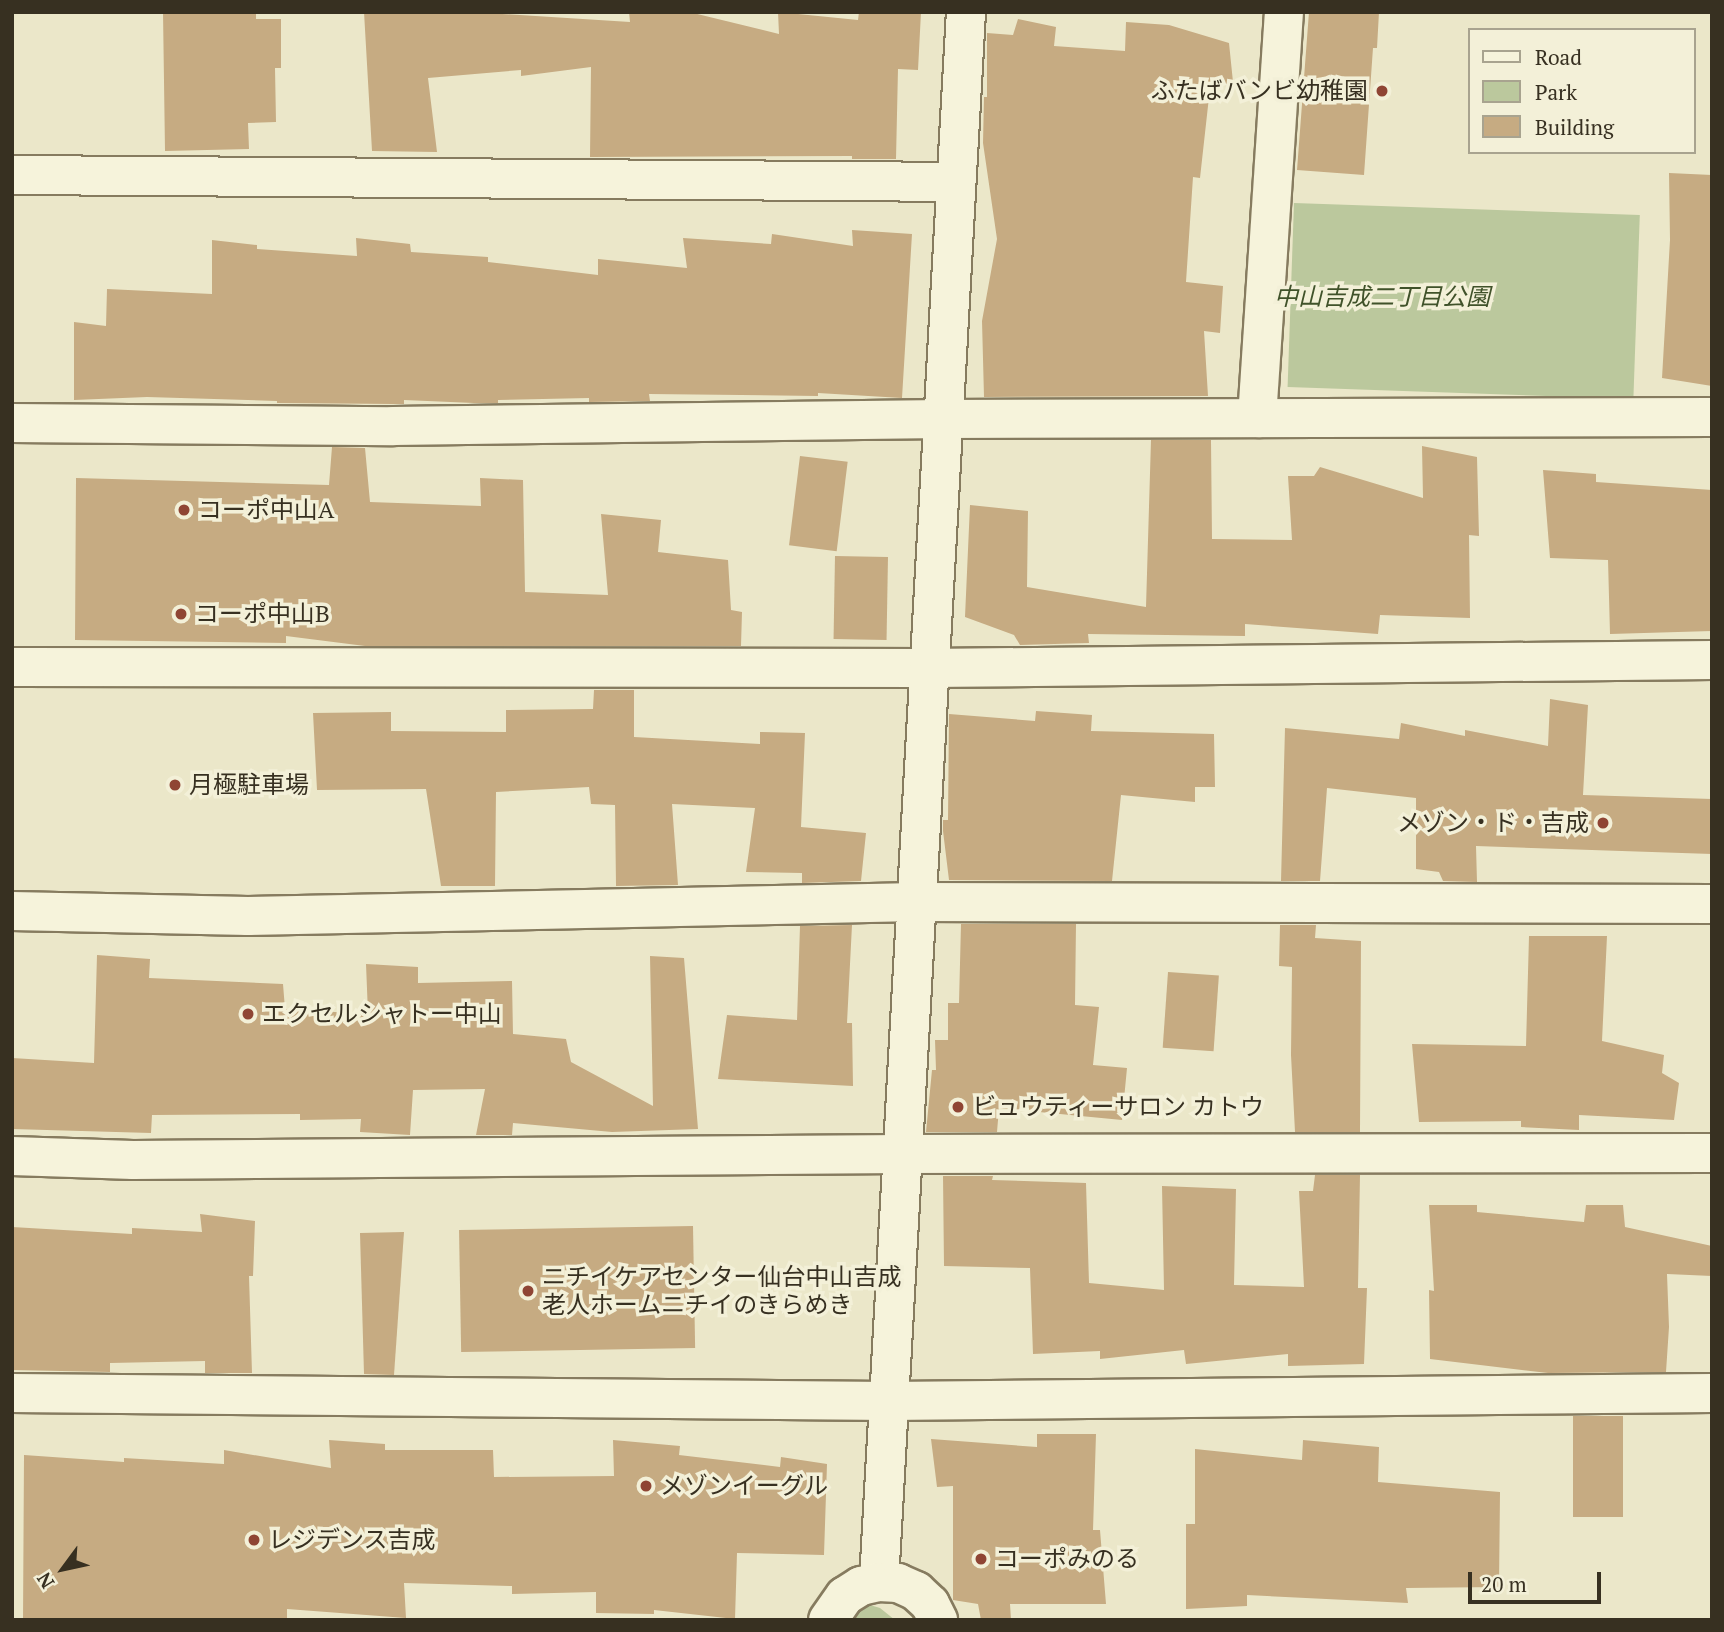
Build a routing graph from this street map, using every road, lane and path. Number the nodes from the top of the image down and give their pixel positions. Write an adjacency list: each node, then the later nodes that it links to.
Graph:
1 (966, 12): 4 (street)
2 (1284, 12): 6 (street)
3 (12, 175): 4 (street)
4 (956, 182): 7 (street)
5 (1712, 417): 6 (street)
6 (1257, 418): 7 (street)
7 (943, 419): 8 (street); 11 (street)
8 (12, 423)
9 (1712, 660): 11 (street)
10 (12, 667): 11 (street)
11 (929, 668): 12 (street)
12 (917, 902): 13 (street); 14 (street); 16 (street)
13 (1712, 904)
14 (12, 911)
15 (1712, 1153): 16 (street)
16 (903, 1154): 17 (street); 20 (street)
17 (12, 1156)
18 (12, 1393): 20 (street)
19 (1712, 1393): 20 (street)
20 (889, 1401): 21 (street)
21 (879, 1582): 22 (street); 23 (street)
22 (828, 1620)
23 (939, 1620)

